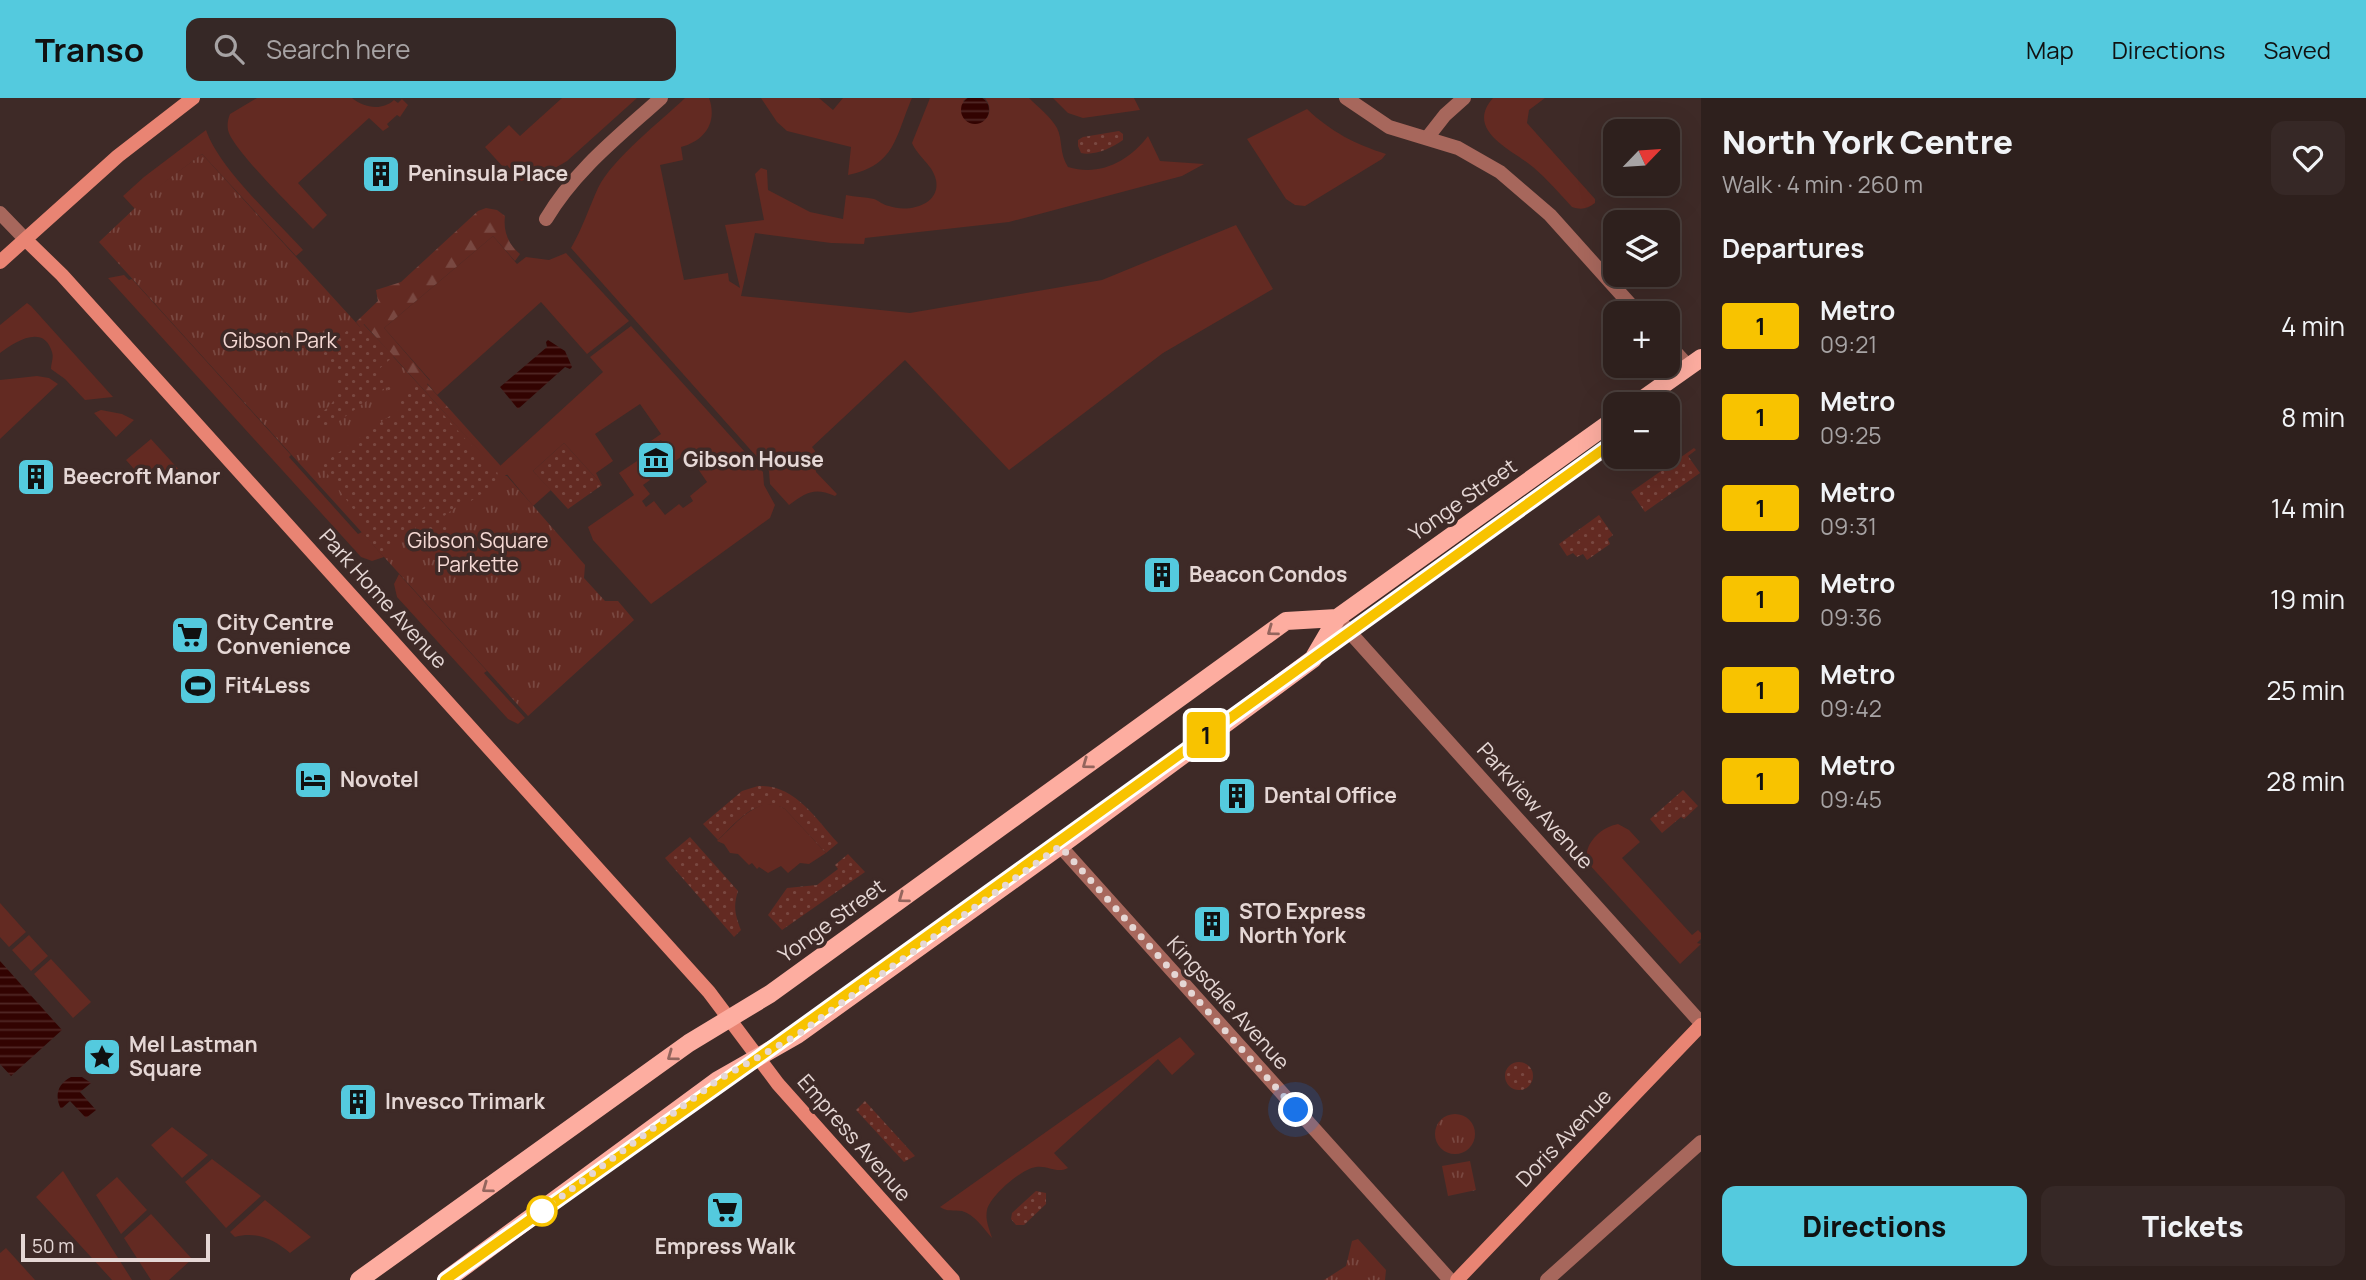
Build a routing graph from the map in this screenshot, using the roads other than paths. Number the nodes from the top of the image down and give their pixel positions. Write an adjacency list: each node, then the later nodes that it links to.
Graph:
1 (193, 98): 8 (street)
2 (661, 98): 7 (street)
3 (1346, 98): 5 (street)
4 (1464, 98): 5 (street)
5 (1427, 138): 10 (street)
6 (0, 213): 8 (street, Park Home Avenue)
7 (546, 219)
8 (26, 240): 9 (street); 17 (street, Park Home Avenue)
9 (0, 262)
10 (1627, 301)
11 (1680, 352): 12 (street)
12 (1695, 362): 13 (main road)
13 (1653, 392)
14 (1603, 428): 15 (main road, Yonge Street)
15 (1336, 618): 16 (main road, Yonge Street); 17 (main road, Yonge Street, one-way to 17); 18 (street, Parkview Avenue)
16 (1060, 846): 19 (main road, Yonge Street); 24 (street, Kingsdale Avenue)
17 (729, 1019): 19 (street, Empress Avenue); 21 (main road, Yonge Street, one-way to 21)
18 (1701, 1024): 25 (street, Doris Avenue)
19 (759, 1059): 22 (main road, Yonge Street); 23 (street, Empress Avenue)
20 (1701, 1142): 26 (street)
21 (359, 1280)
22 (446, 1280)
23 (953, 1280)
24 (1450, 1280)
25 (1457, 1280)
26 (1547, 1280)

